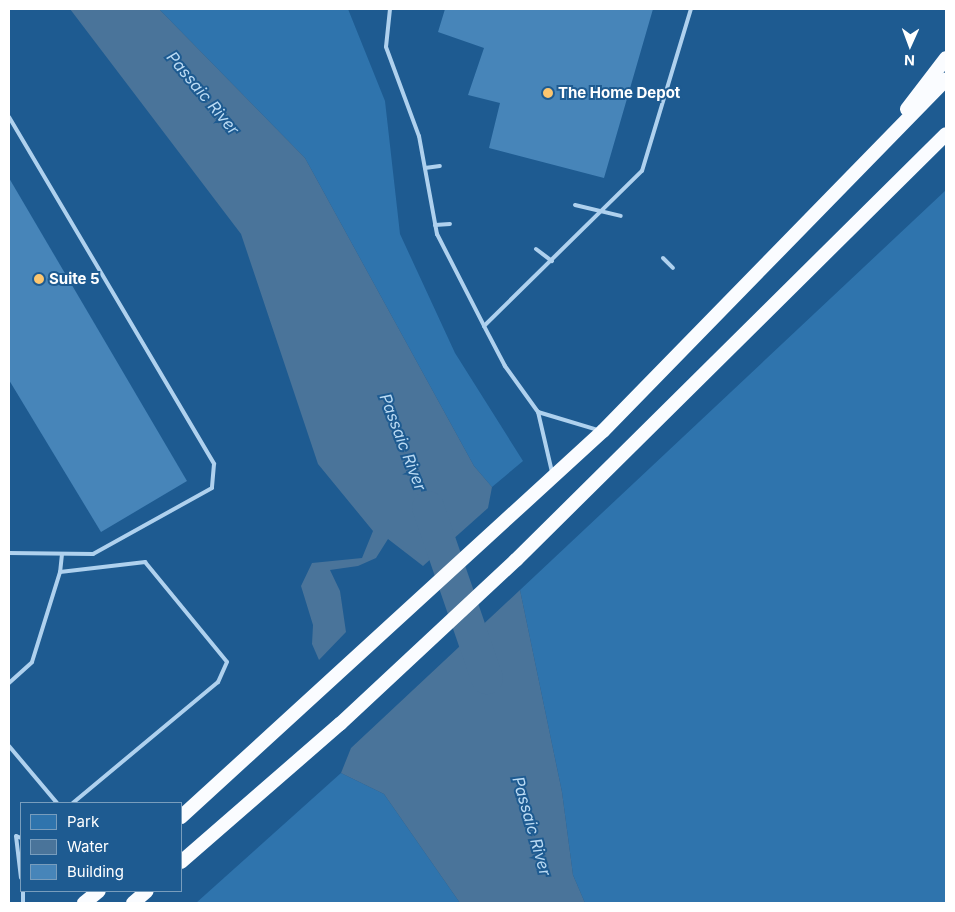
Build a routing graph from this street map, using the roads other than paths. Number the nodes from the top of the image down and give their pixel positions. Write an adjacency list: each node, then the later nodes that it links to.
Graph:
1 (390, 9): 8 (lane)
2 (690, 9): 11 (lane)
3 (946, 58): 9 (highway)
4 (946, 79): 9 (highway)
5 (9, 116): 24 (lane)
6 (946, 134): 32 (highway)
7 (440, 166): 8 (lane)
8 (425, 168): 14 (lane)
9 (858, 170): 21 (highway)
10 (575, 205): 11 (lane)
11 (602, 212): 12 (lane); 17 (lane)
12 (621, 216)
13 (450, 224): 14 (lane)
14 (435, 225): 19 (lane)
15 (536, 249): 17 (lane)
16 (663, 258): 18 (lane)
17 (552, 261): 19 (lane)
18 (673, 268)
19 (484, 326): 20 (lane)
20 (538, 412): 21 (lane); 22 (lane)
21 (603, 431): 22 (highway)
22 (553, 479): 30 (highway)
23 (9, 553): 24 (lane)
24 (62, 554): 25 (lane)
25 (60, 572): 26 (lane); 29 (lane)
26 (9, 683)
27 (9, 746): 28 (lane)
28 (56, 802)
29 (74, 802)
30 (182, 817)
31 (20, 838): 33 (lane)
32 (182, 861)
33 (20, 870)
34 (98, 892): 36 (highway)
35 (147, 892): 37 (highway)
36 (84, 903)
37 (133, 903)

